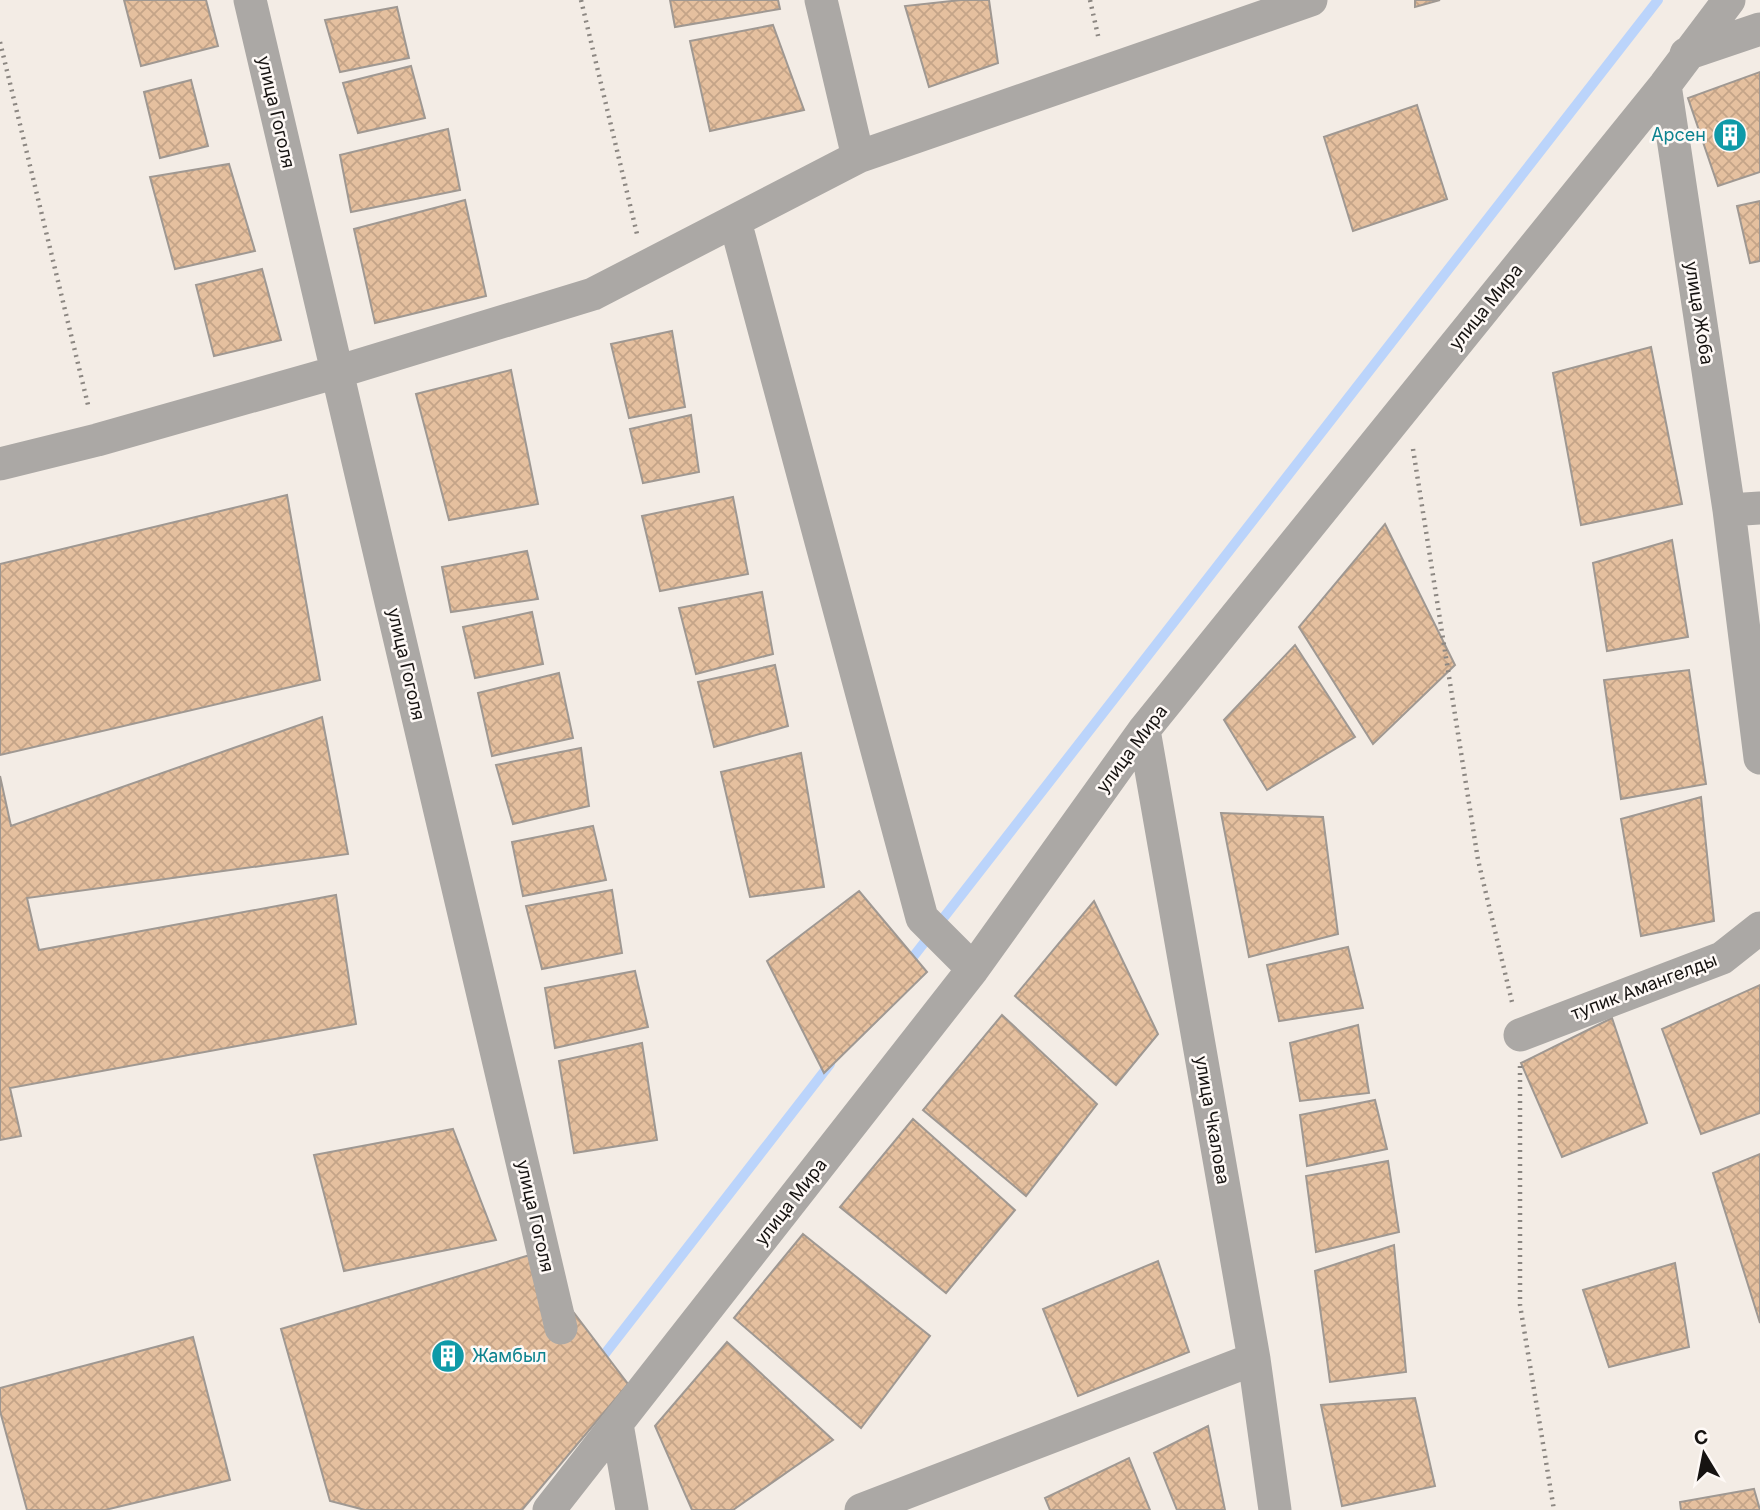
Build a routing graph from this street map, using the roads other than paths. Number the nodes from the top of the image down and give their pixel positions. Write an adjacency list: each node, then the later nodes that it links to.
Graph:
1 (250, 0): 10 (street, улица Гоголя)
2 (821, 0): 8 (street)
3 (1311, 0): 8 (street)
4 (1729, 0): 6 (street, улица Мира)
5 (1760, 29): 6 (street)
6 (1686, 54): 7 (street, улица Мира)
7 (1665, 85): 12 (street, улица Жоба); 13 (street, улица Мира)
8 (858, 157): 9 (street)
9 (735, 222): 10 (street); 16 (street)
10 (337, 372): 11 (street); 18 (street, улица Гоголя)
11 (0, 464)
12 (1745, 509): 14 (street)
13 (1144, 730): 16 (street, улица Мира); 19 (street, улица Чкалова)
14 (1760, 758)
15 (1760, 928): 17 (street, тупик Амангелды)
16 (973, 969): 20 (street, улица Мира)
17 (1520, 1035)
18 (561, 1328)
19 (1254, 1359): 23 (street); 24 (street, улица Чкалова)
20 (617, 1424): 21 (street, улица Мира); 22 (street)
21 (549, 1510)
22 (632, 1510)
23 (861, 1510)
24 (1275, 1510)

